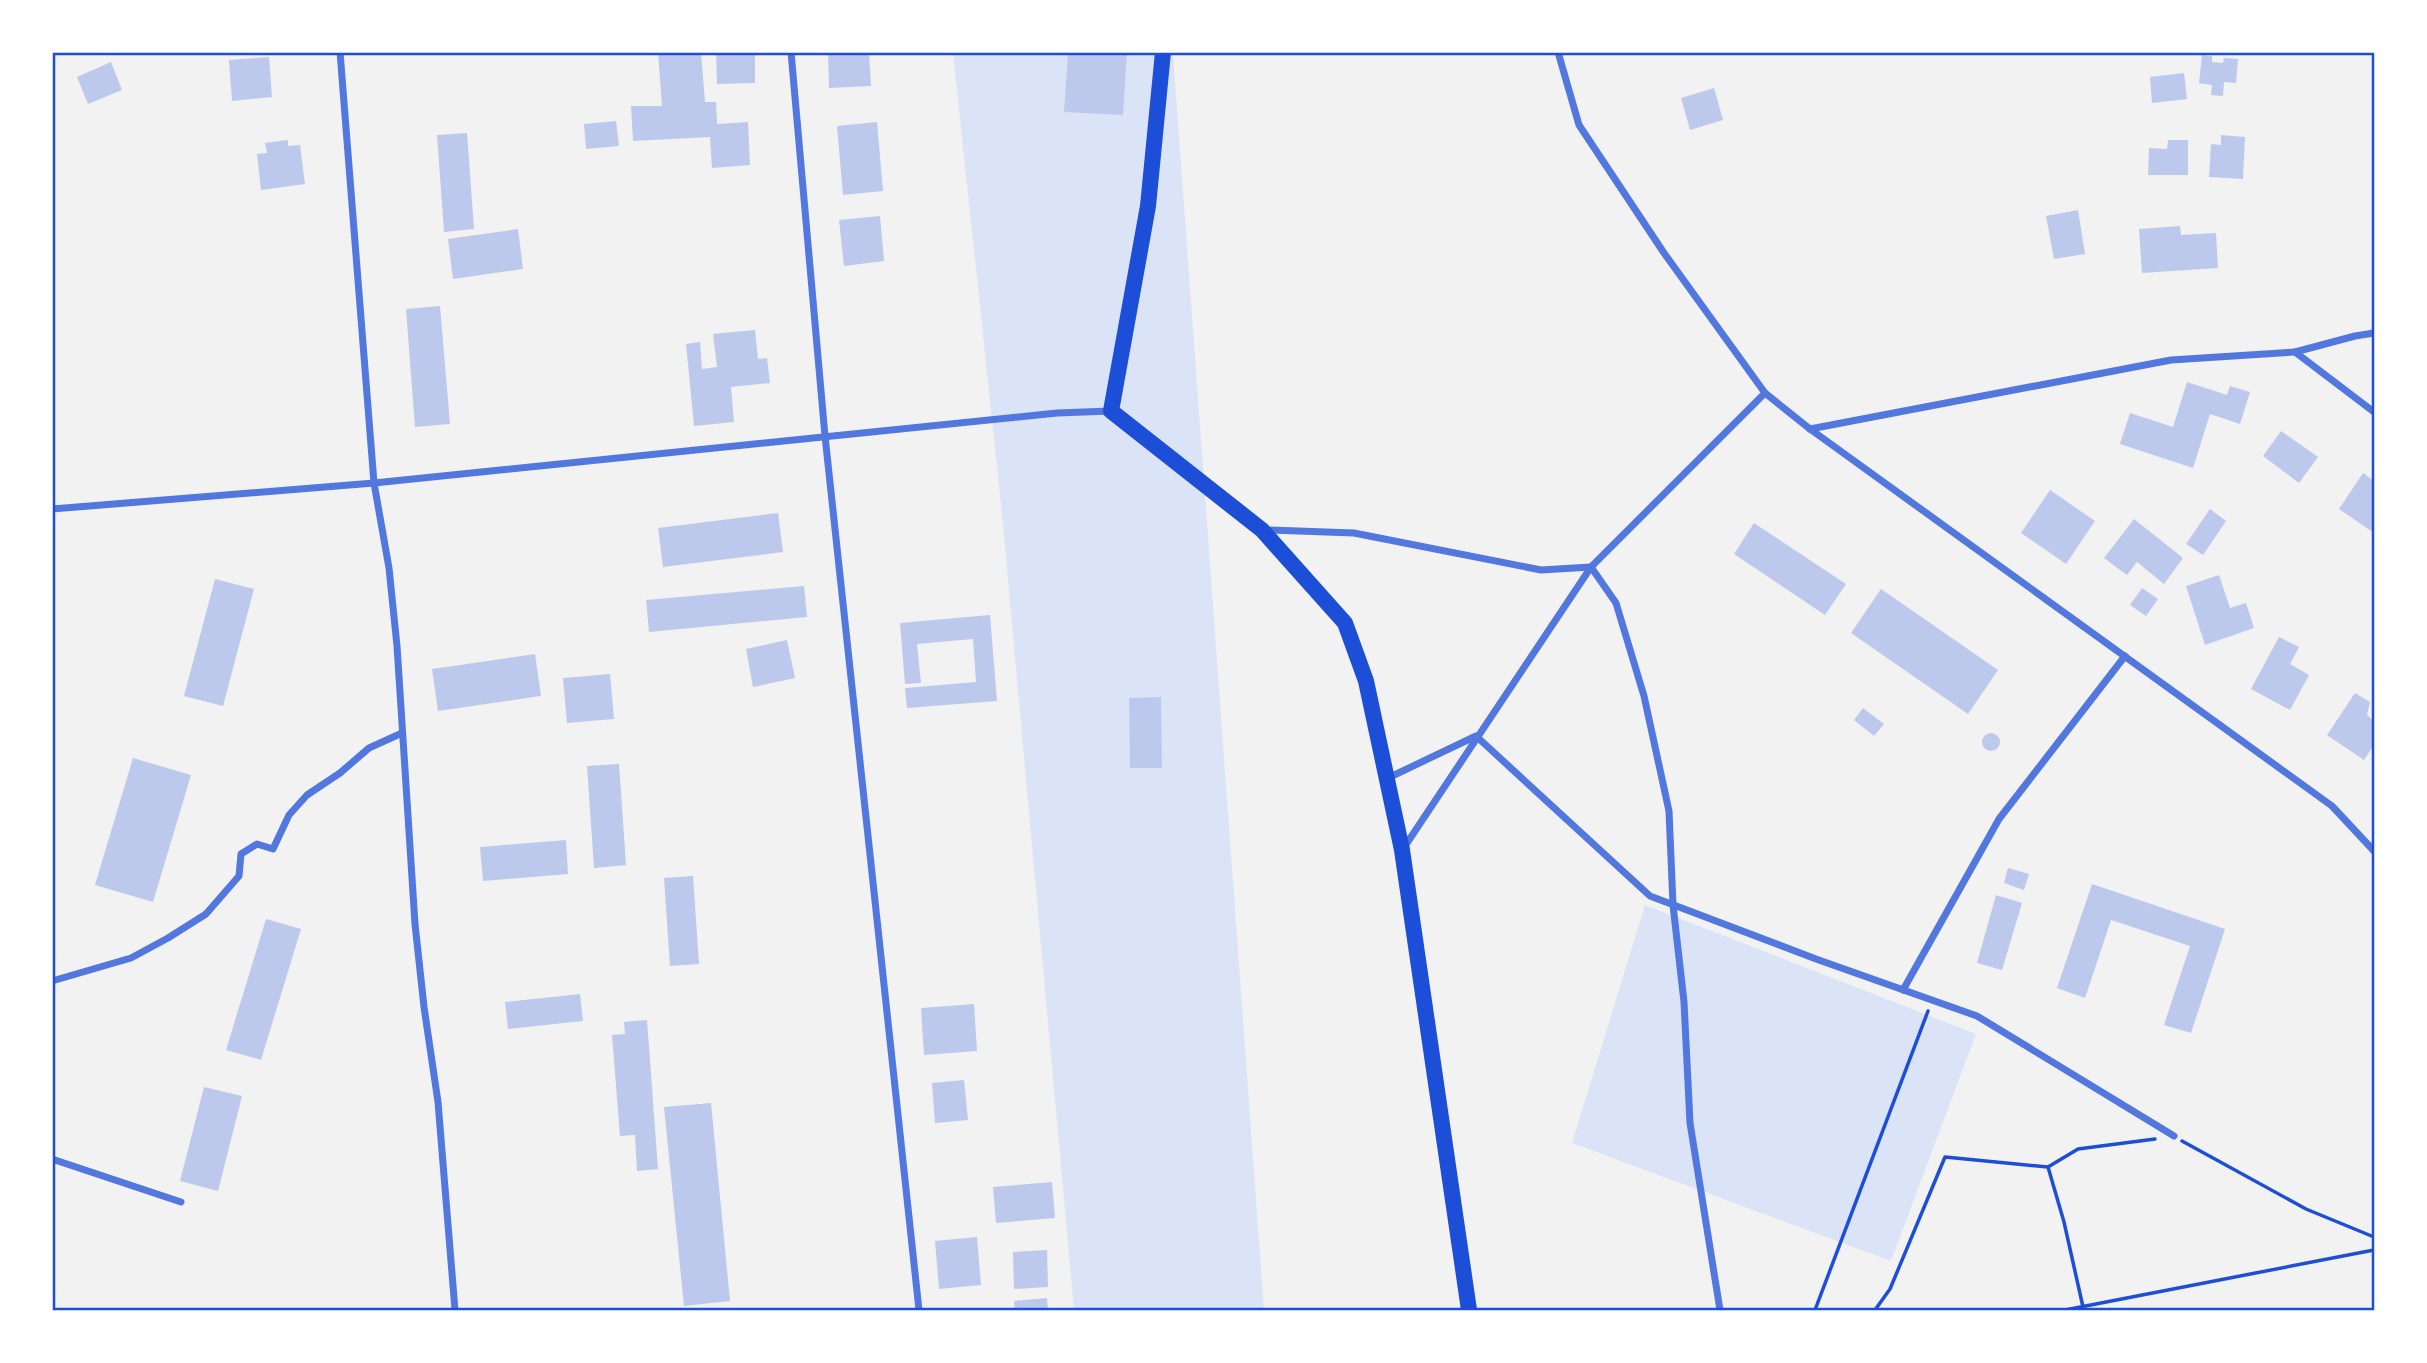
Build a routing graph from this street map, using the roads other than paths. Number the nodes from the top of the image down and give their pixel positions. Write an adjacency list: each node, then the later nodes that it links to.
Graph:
1 (340, 52): 12 (street)
2 (791, 52): 11 (street)
3 (1163, 52): 8 (main road)
4 (1558, 52): 7 (street)
5 (2375, 333): 6 (street)
6 (2295, 352): 9 (street); 10 (street)
7 (1765, 393): 10 (street); 15 (street)
8 (1111, 411): 11 (street); 14 (main road)
9 (2375, 412)
10 (1810, 429): 16 (street)
11 (825, 436): 12 (street); 29 (street)
12 (374, 483): 13 (street); 17 (street)
13 (52, 509)
14 (1262, 530): 15 (street); 19 (main road)
15 (1591, 566): 18 (street); 22 (street)
16 (2125, 656): 21 (street); 24 (street)
17 (402, 733): 23 (street); 28 (street)
18 (1476, 736): 19 (street); 20 (street); 22 (street)
19 (1388, 778): 20 (main road)
20 (1402, 850): 30 (main road)
21 (2375, 851)
22 (1674, 905): 24 (street); 31 (street)
23 (52, 981)
24 (1903, 990): 25 (street)
25 (2174, 1136)
26 (52, 1160): 27 (street)
27 (181, 1202)
28 (455, 1311)
29 (919, 1311)
30 (1469, 1311)
31 (1720, 1311)

